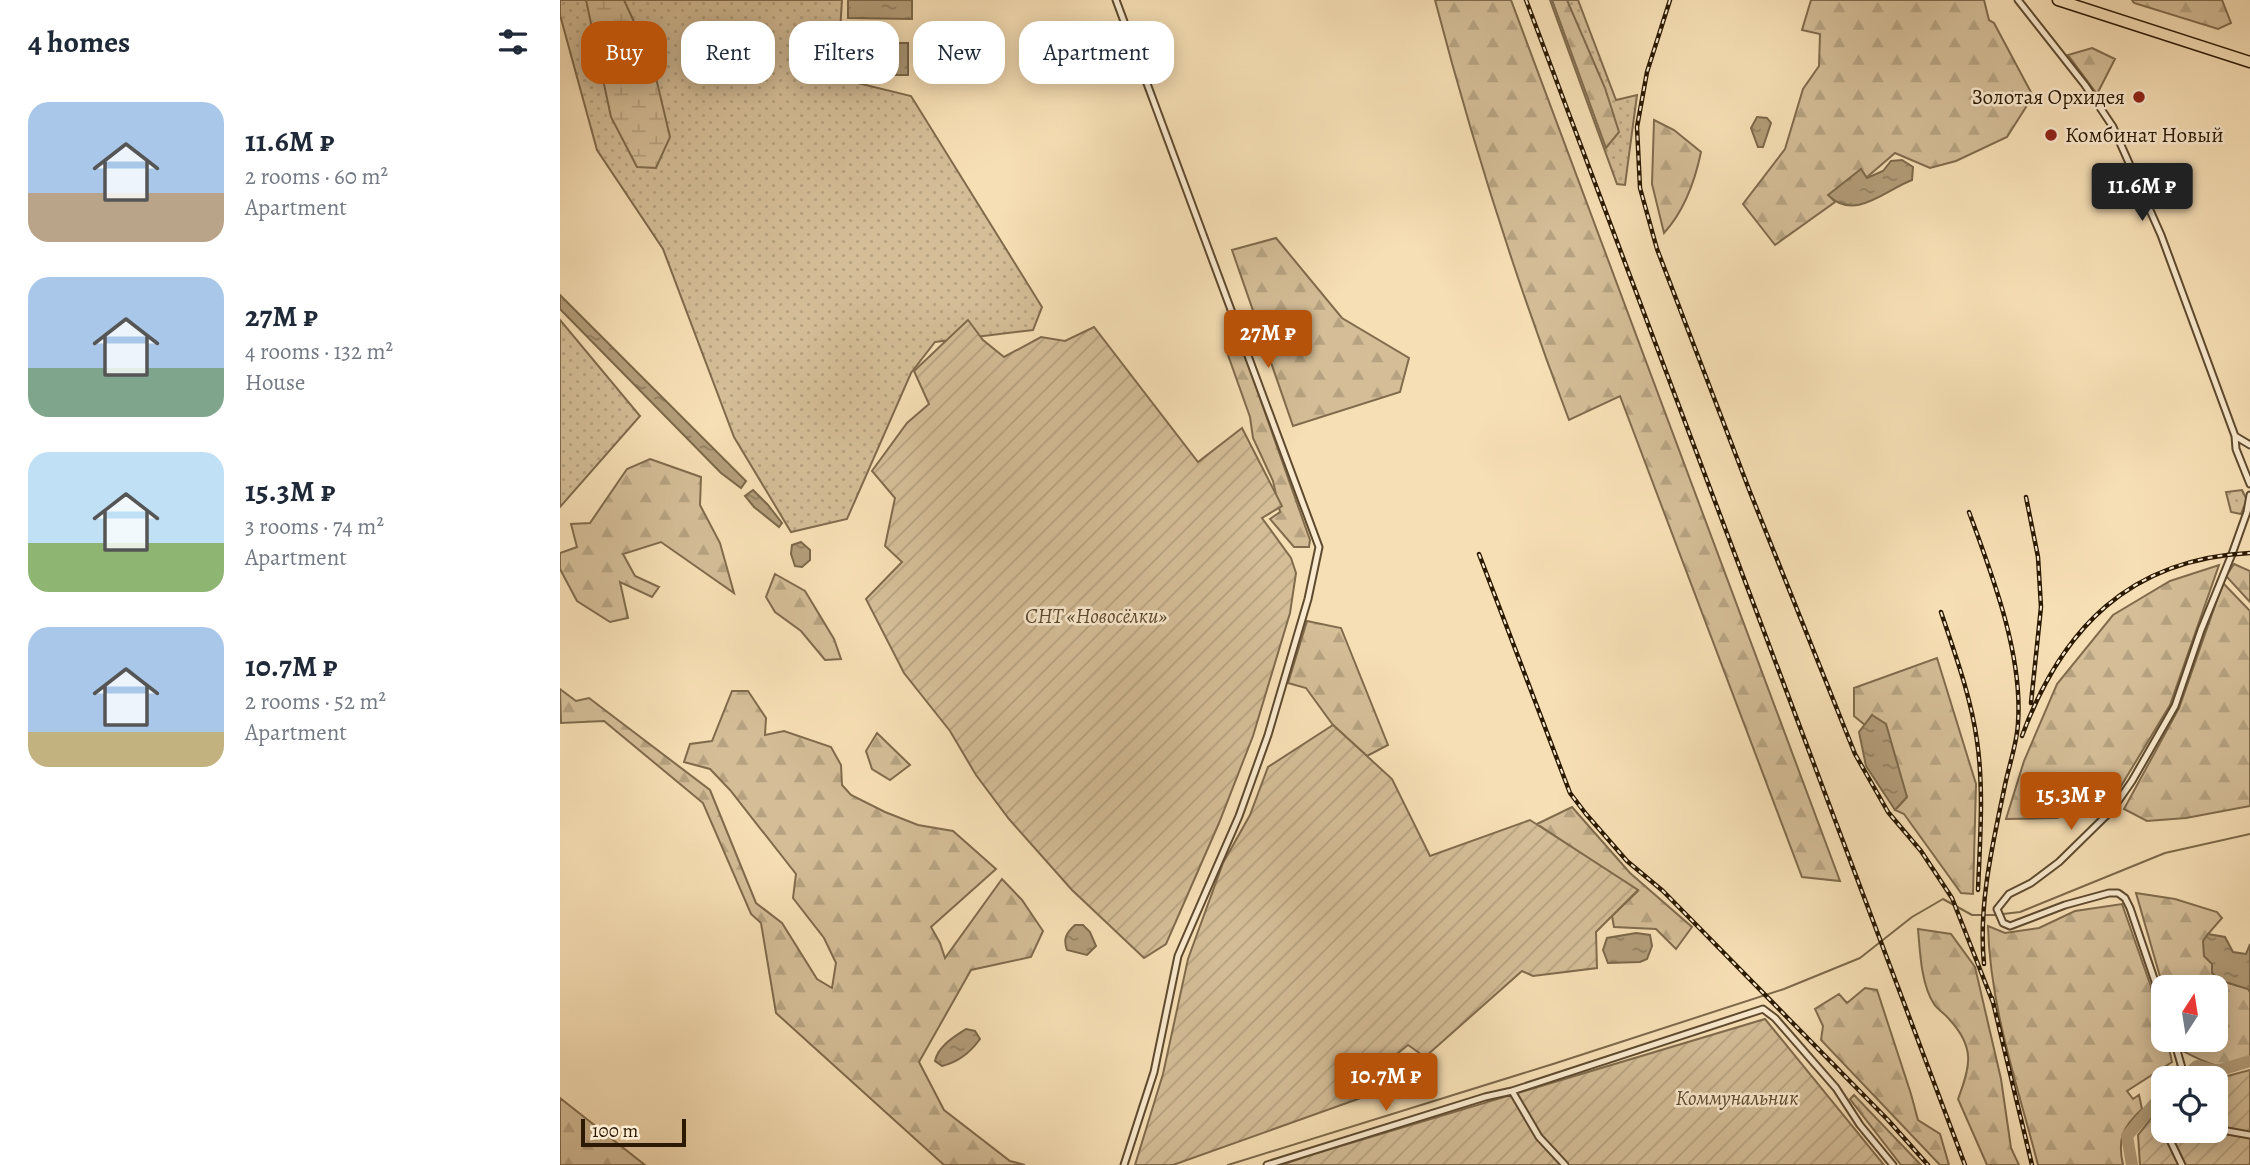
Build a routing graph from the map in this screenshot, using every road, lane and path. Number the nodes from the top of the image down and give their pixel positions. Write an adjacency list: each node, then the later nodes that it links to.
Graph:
1 (1116, 0): 14 (street)
2 (2018, 0): 5 (street)
3 (2058, 0): 4 (highway)
4 (2250, 62)
5 (2235, 436): 6 (street); 7 (street)
6 (2250, 445)
7 (2250, 484)
8 (2250, 495): 9 (street)
9 (2153, 975)
10 (1512, 1091): 15 (street); 16 (street); 17 (street)
11 (2228, 1131): 12 (street)
12 (2250, 1135)
13 (2171, 1143): 18 (street)
14 (1124, 1165)
15 (1267, 1165)
16 (1565, 1165)
17 (1894, 1165)
18 (2182, 1165)

